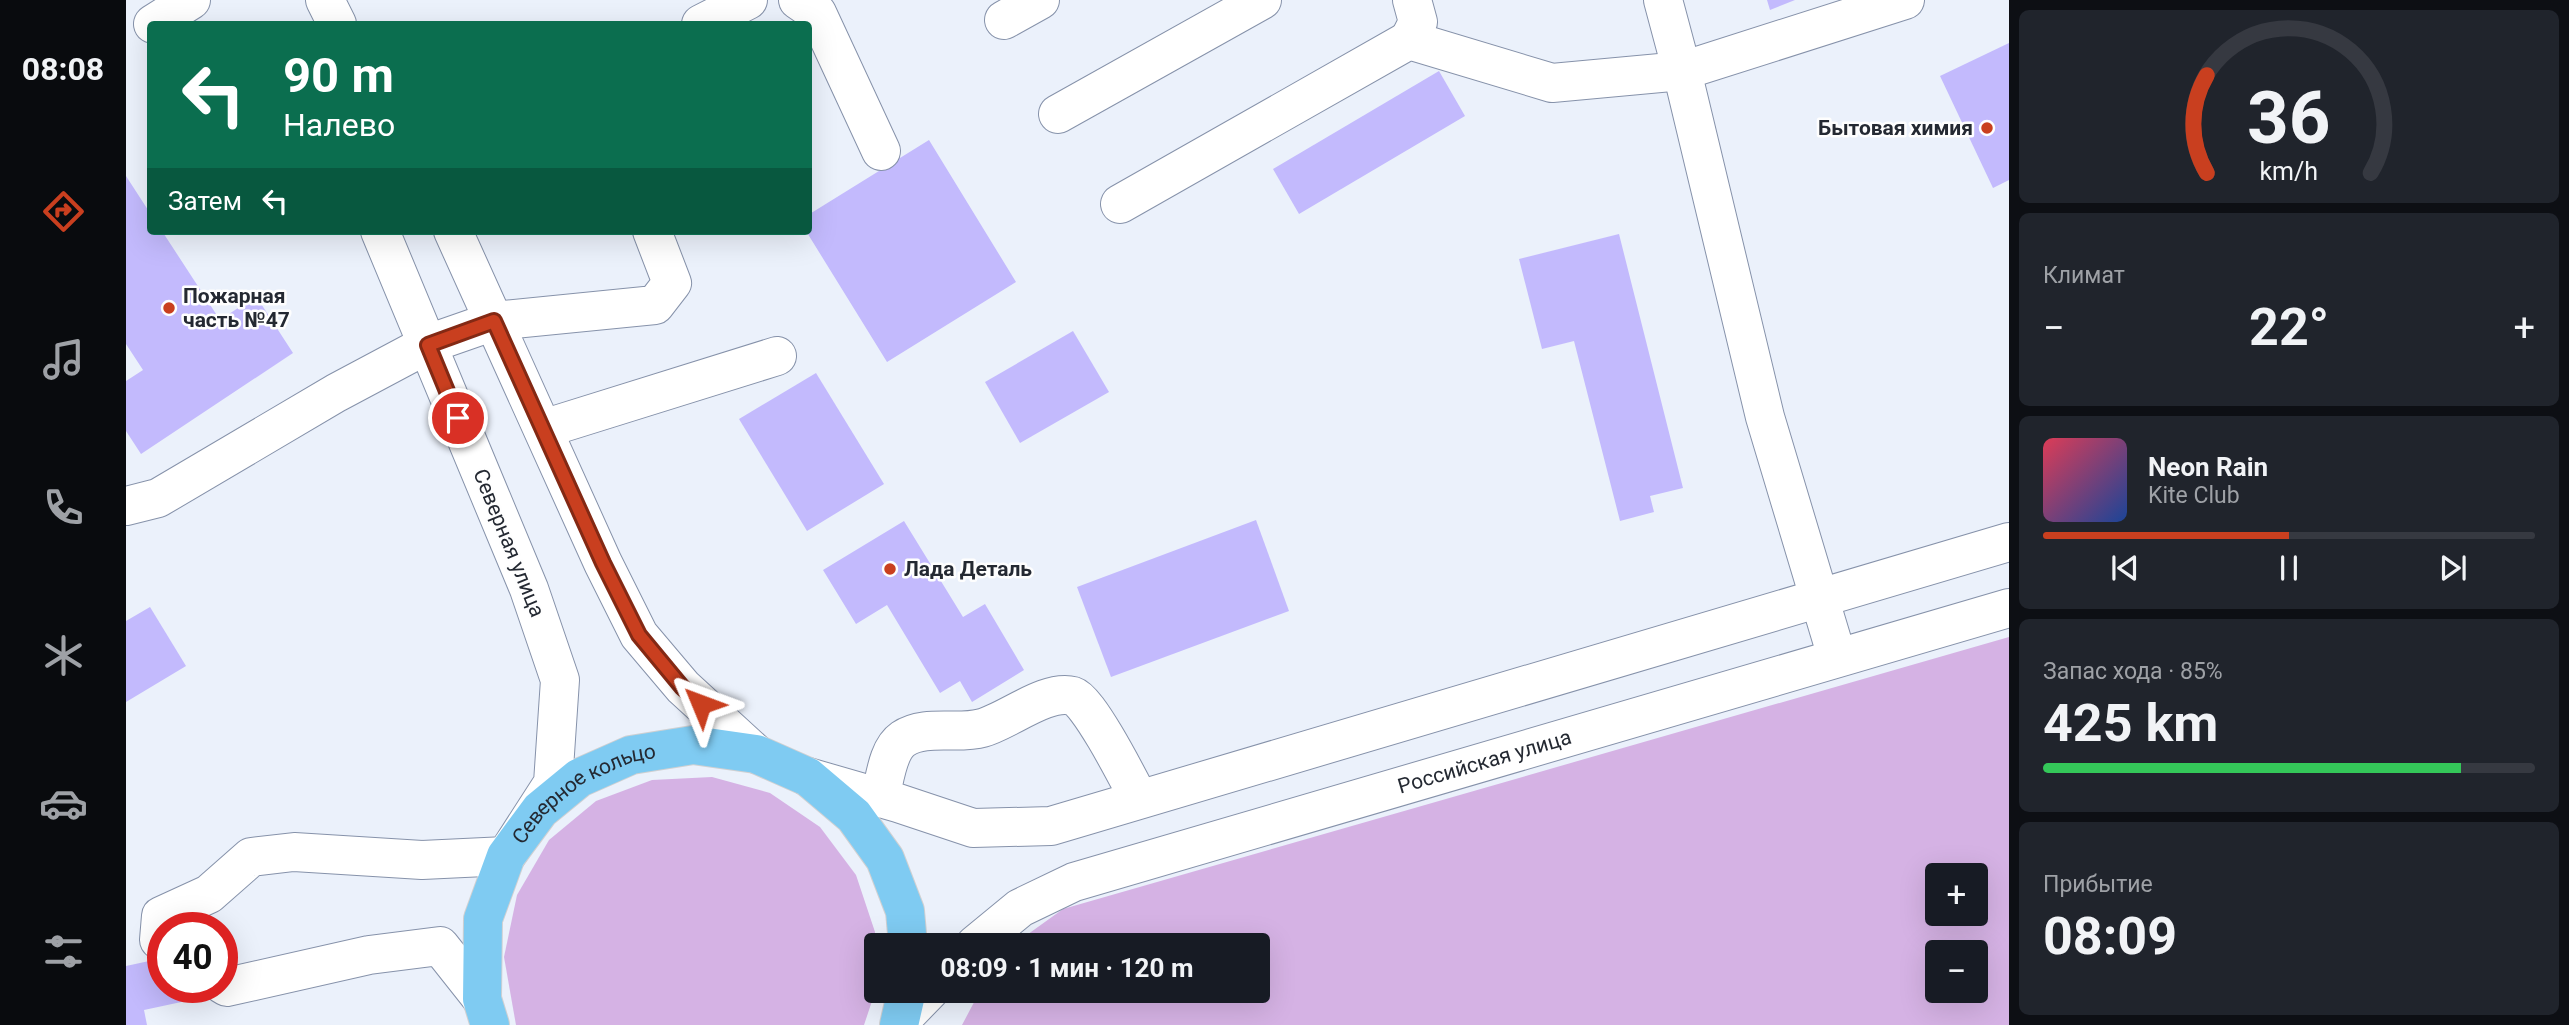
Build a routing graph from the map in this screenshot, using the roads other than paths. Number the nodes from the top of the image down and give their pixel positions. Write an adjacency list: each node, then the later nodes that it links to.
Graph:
1 (191, 0): 11 (street)
2 (326, 0): 12 (street)
3 (748, 0): 13 (street)
4 (798, 0): 19 (street)
5 (1040, 0): 10 (street)
6 (1262, 0): 18 (street)
7 (1412, 0): 15 (street)
8 (1663, 0): 17 (street)
9 (1905, 0): 17 (street)
10 (1004, 20)
11 (158, 21)
12 (336, 21)
13 (707, 21)
14 (147, 28): 16 (street)
15 (1409, 40): 17 (street); 20 (street)
16 (126, 42)
17 (1682, 71): 30 (street)
18 (1058, 114)
19 (881, 151)
20 (1120, 204)
21 (382, 235): 25 (street, Северная улица)
22 (463, 235): 24 (street)
23 (654, 235): 24 (street)
24 (494, 321): 25 (street); 27 (street)
25 (428, 345): 28 (street); 37 (street, Северная улица)
26 (778, 356): 27 (street)
27 (543, 429): 33 (street)
28 (126, 506)
29 (2009, 542): 30 (street)
30 (1818, 596): 32 (street); 36 (street)
31 (2009, 608): 32 (street, Российская улица)
32 (1837, 657): 40 (street, Российская улица)
33 (756, 754): 34 (main road, Северное кольцо); 37 (main road, Северное кольцо)
34 (808, 777): 35 (street); 39 (main road, Северное кольцо)
35 (880, 798): 36 (street); 36 (street)
36 (1139, 799)
37 (506, 856): 38 (street); 42 (main road, Северное кольцо)
38 (170, 912)
39 (907, 933)
40 (990, 933)
41 (238, 985): 42 (street)
42 (482, 1016)

